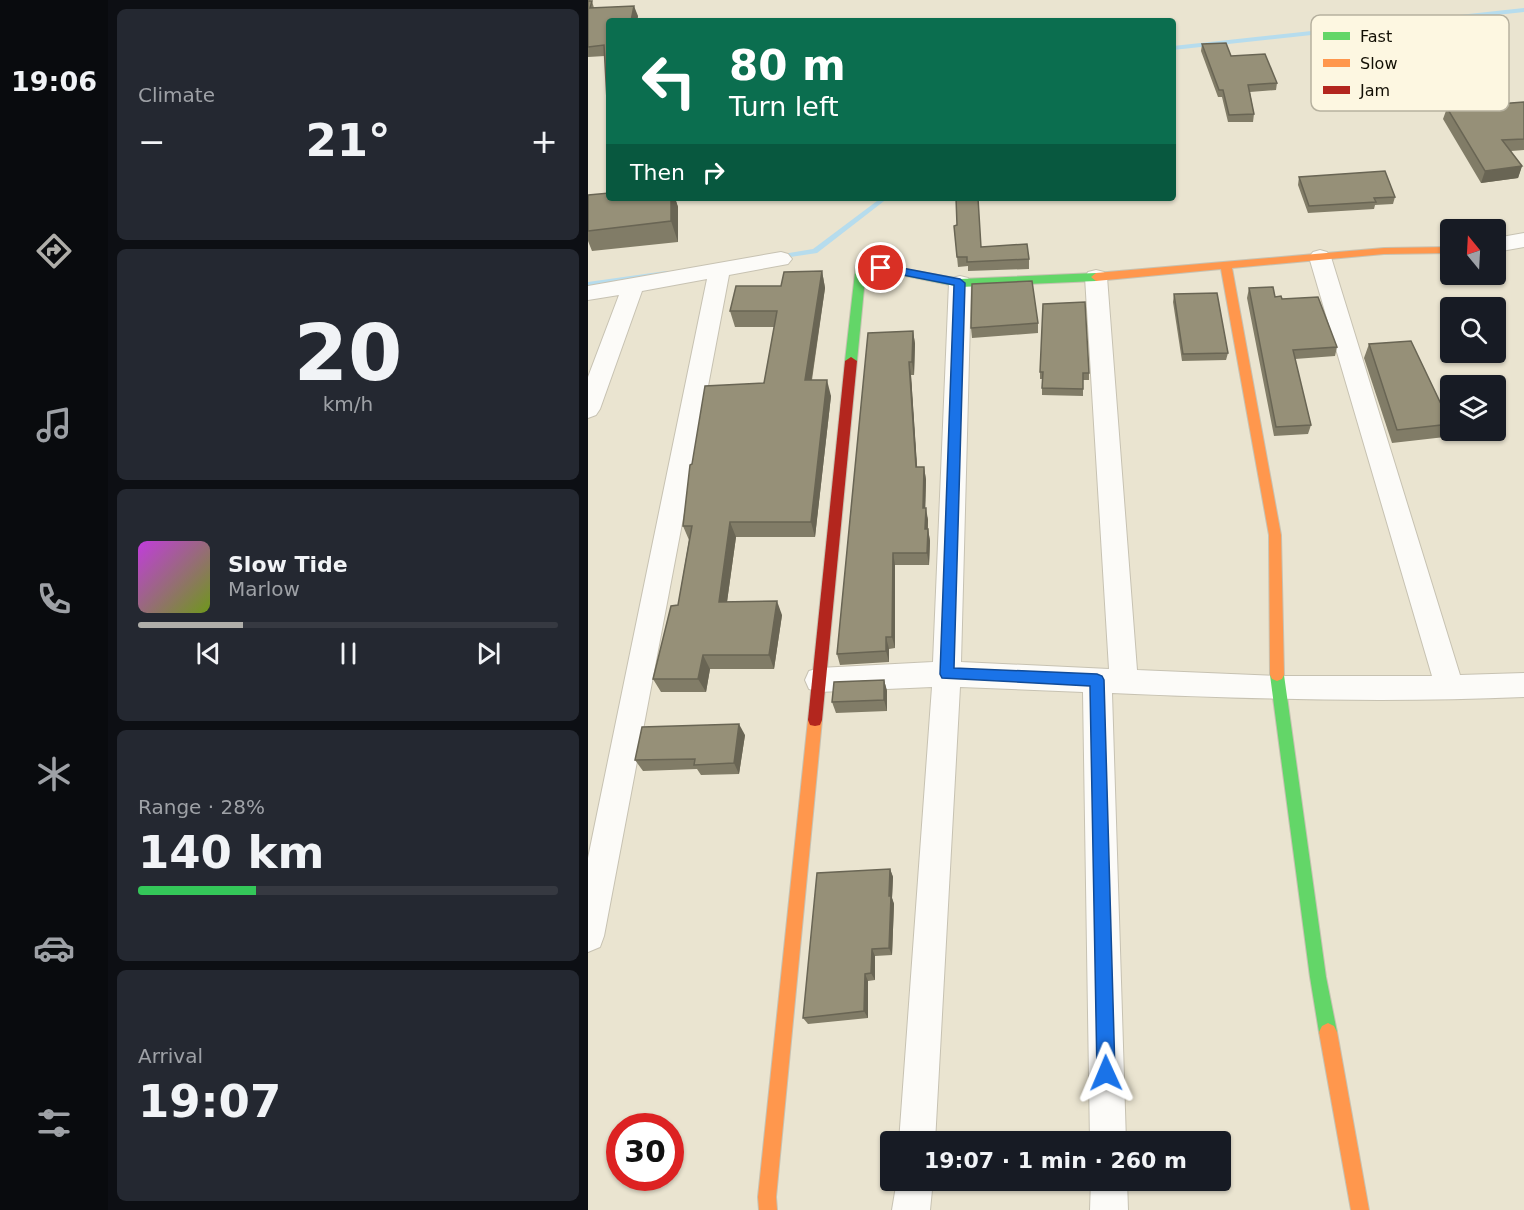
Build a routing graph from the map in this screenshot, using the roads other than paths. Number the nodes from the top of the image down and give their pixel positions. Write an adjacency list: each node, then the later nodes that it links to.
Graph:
1 (1524, 240): 2 (street)
2 (1506, 243)
3 (1440, 250): 4 (street)
4 (1320, 257): 6 (street); 19 (street)
5 (782, 259): 7 (street)
6 (1226, 267): 8 (street); 18 (street)
7 (719, 270): 10 (street); 20 (street)
8 (1096, 277): 9 (street); 16 (street)
9 (960, 283): 14 (street); 15 (street)
10 (633, 285): 11 (street); 12 (street)
11 (588, 293)
12 (595, 368): 13 (street)
13 (588, 409)
14 (947, 674): 15 (street); 16 (street); 21 (street)
15 (819, 680): 25 (street)
16 (1110, 680): 18 (street); 22 (street)
17 (1524, 686): 19 (street)
18 (1277, 688): 19 (street); 28 (street)
19 (1450, 688)
20 (588, 936)
21 (918, 1131)
22 (1108, 1131)
23 (914, 1191): 26 (street)
24 (1108, 1191): 27 (street)
25 (768, 1210)
26 (912, 1210)
27 (1109, 1210)
28 (1360, 1210)

